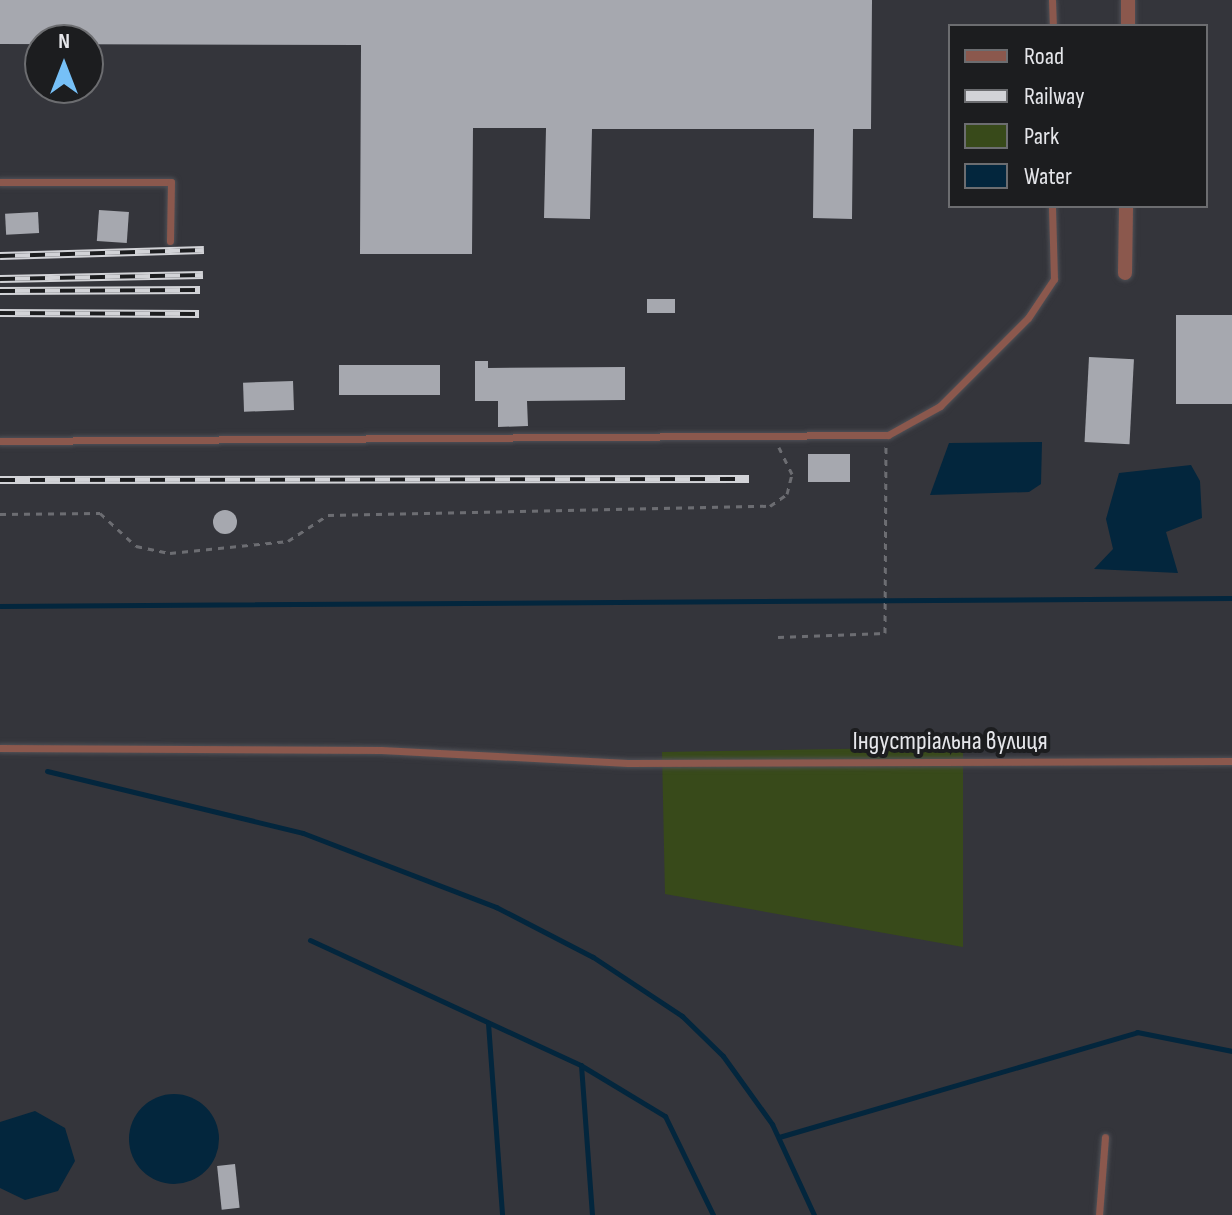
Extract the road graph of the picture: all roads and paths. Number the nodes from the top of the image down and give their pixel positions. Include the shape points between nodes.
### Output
1 (1052, 0) edge
2 (1128, 0) edge
3 (1053, 24) edge
4 (1128, 24) edge
5 (0, 182) edge
6 (1052, 208) edge
7 (1126, 208) edge
8 (170, 241) dead end
9 (1125, 273) dead end
10 (888, 435) junction
11 (775, 440) junction
12 (0, 441) edge
13 (0, 514) edge
14 (778, 637) dead end
15 (0, 748) edge
16 (1232, 761) edge
17 (1105, 1137) dead end
18 (1099, 1215) edge

1 - 3 lane
2 - 4 street
5 - 8 lane via 171,182
6 - 10 lane via 1054,279 1028,318 940,406
7 - 9 street
10 - 11 lane
10 - 14 path via 885,633
11 - 12 lane
11 - 13 path via 792,474 787,494 770,506 328,515 288,541 170,553 136,546 100,513
15 - 16 lane, Індустріальна вулиця via 381,750 667,763
17 - 18 lane

